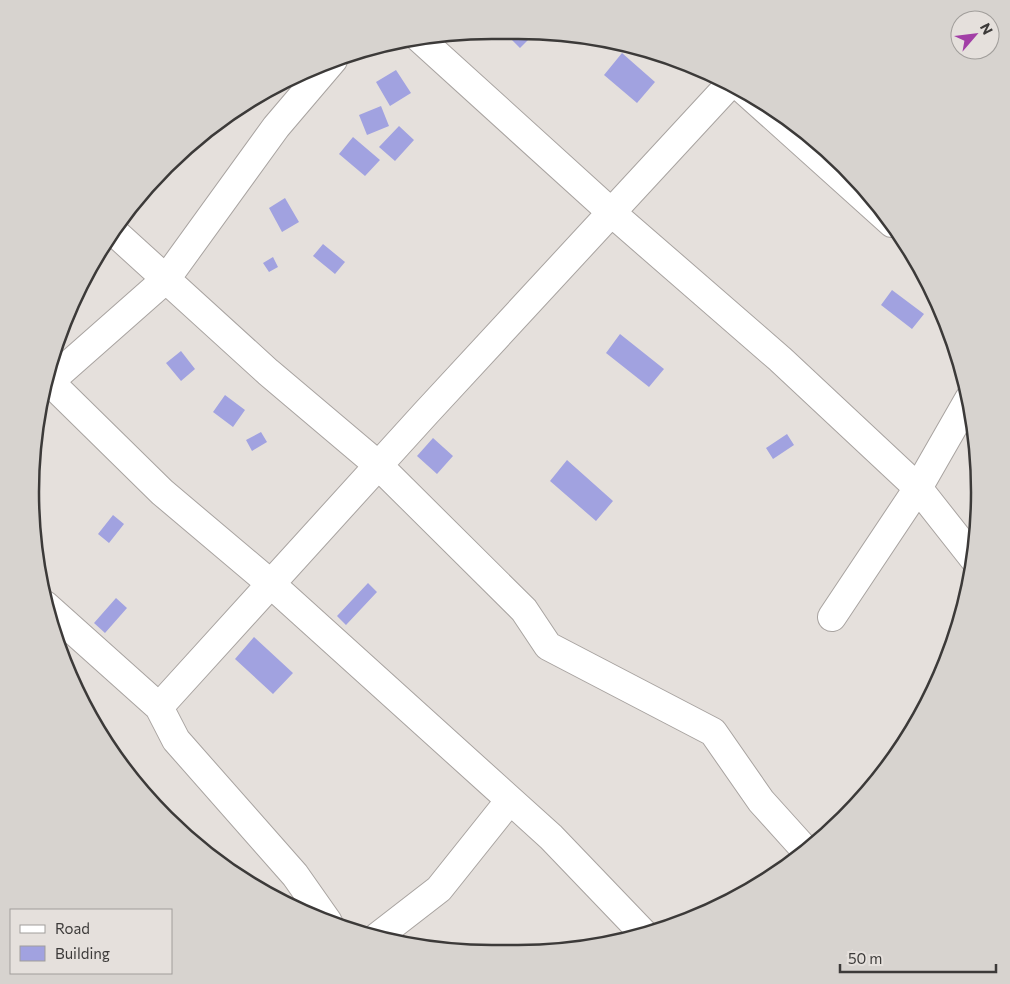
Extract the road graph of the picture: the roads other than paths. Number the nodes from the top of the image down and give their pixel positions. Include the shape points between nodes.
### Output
1 (426, 44) edge
2 (323, 71) edge
3 (726, 89) edge
4 (779, 121) edge
5 (860, 194) edge
6 (612, 213) junction
7 (118, 236) edge
8 (166, 279) junction
9 (53, 377) edge
10 (51, 385) edge
11 (964, 409) edge
12 (378, 466) junction
13 (918, 488) junction
14 (967, 550) edge
15 (271, 584) junction
16 (56, 615) edge
17 (832, 617) dead end
18 (159, 707) junction
19 (510, 800) junction
20 (801, 846) edge
21 (321, 912) edge
22 (638, 929) edge
23 (383, 932) edge

1 - 6 street
2 - 8 street via 276,127
3 - 6 street
4 - 5 street
6 - 12 street
6 - 13 street via 780,359
7 - 8 street
8 - 9 street
8 - 12 street
10 - 15 street via 162,492
11 - 13 street
12 - 15 street
12 - 20 street via 524,610 548,646 713,732 761,802
13 - 14 street
13 - 17 street
15 - 18 street
15 - 19 street
16 - 18 street
18 - 21 street via 176,740 295,875
19 - 22 street via 551,837
19 - 23 street via 440,889

